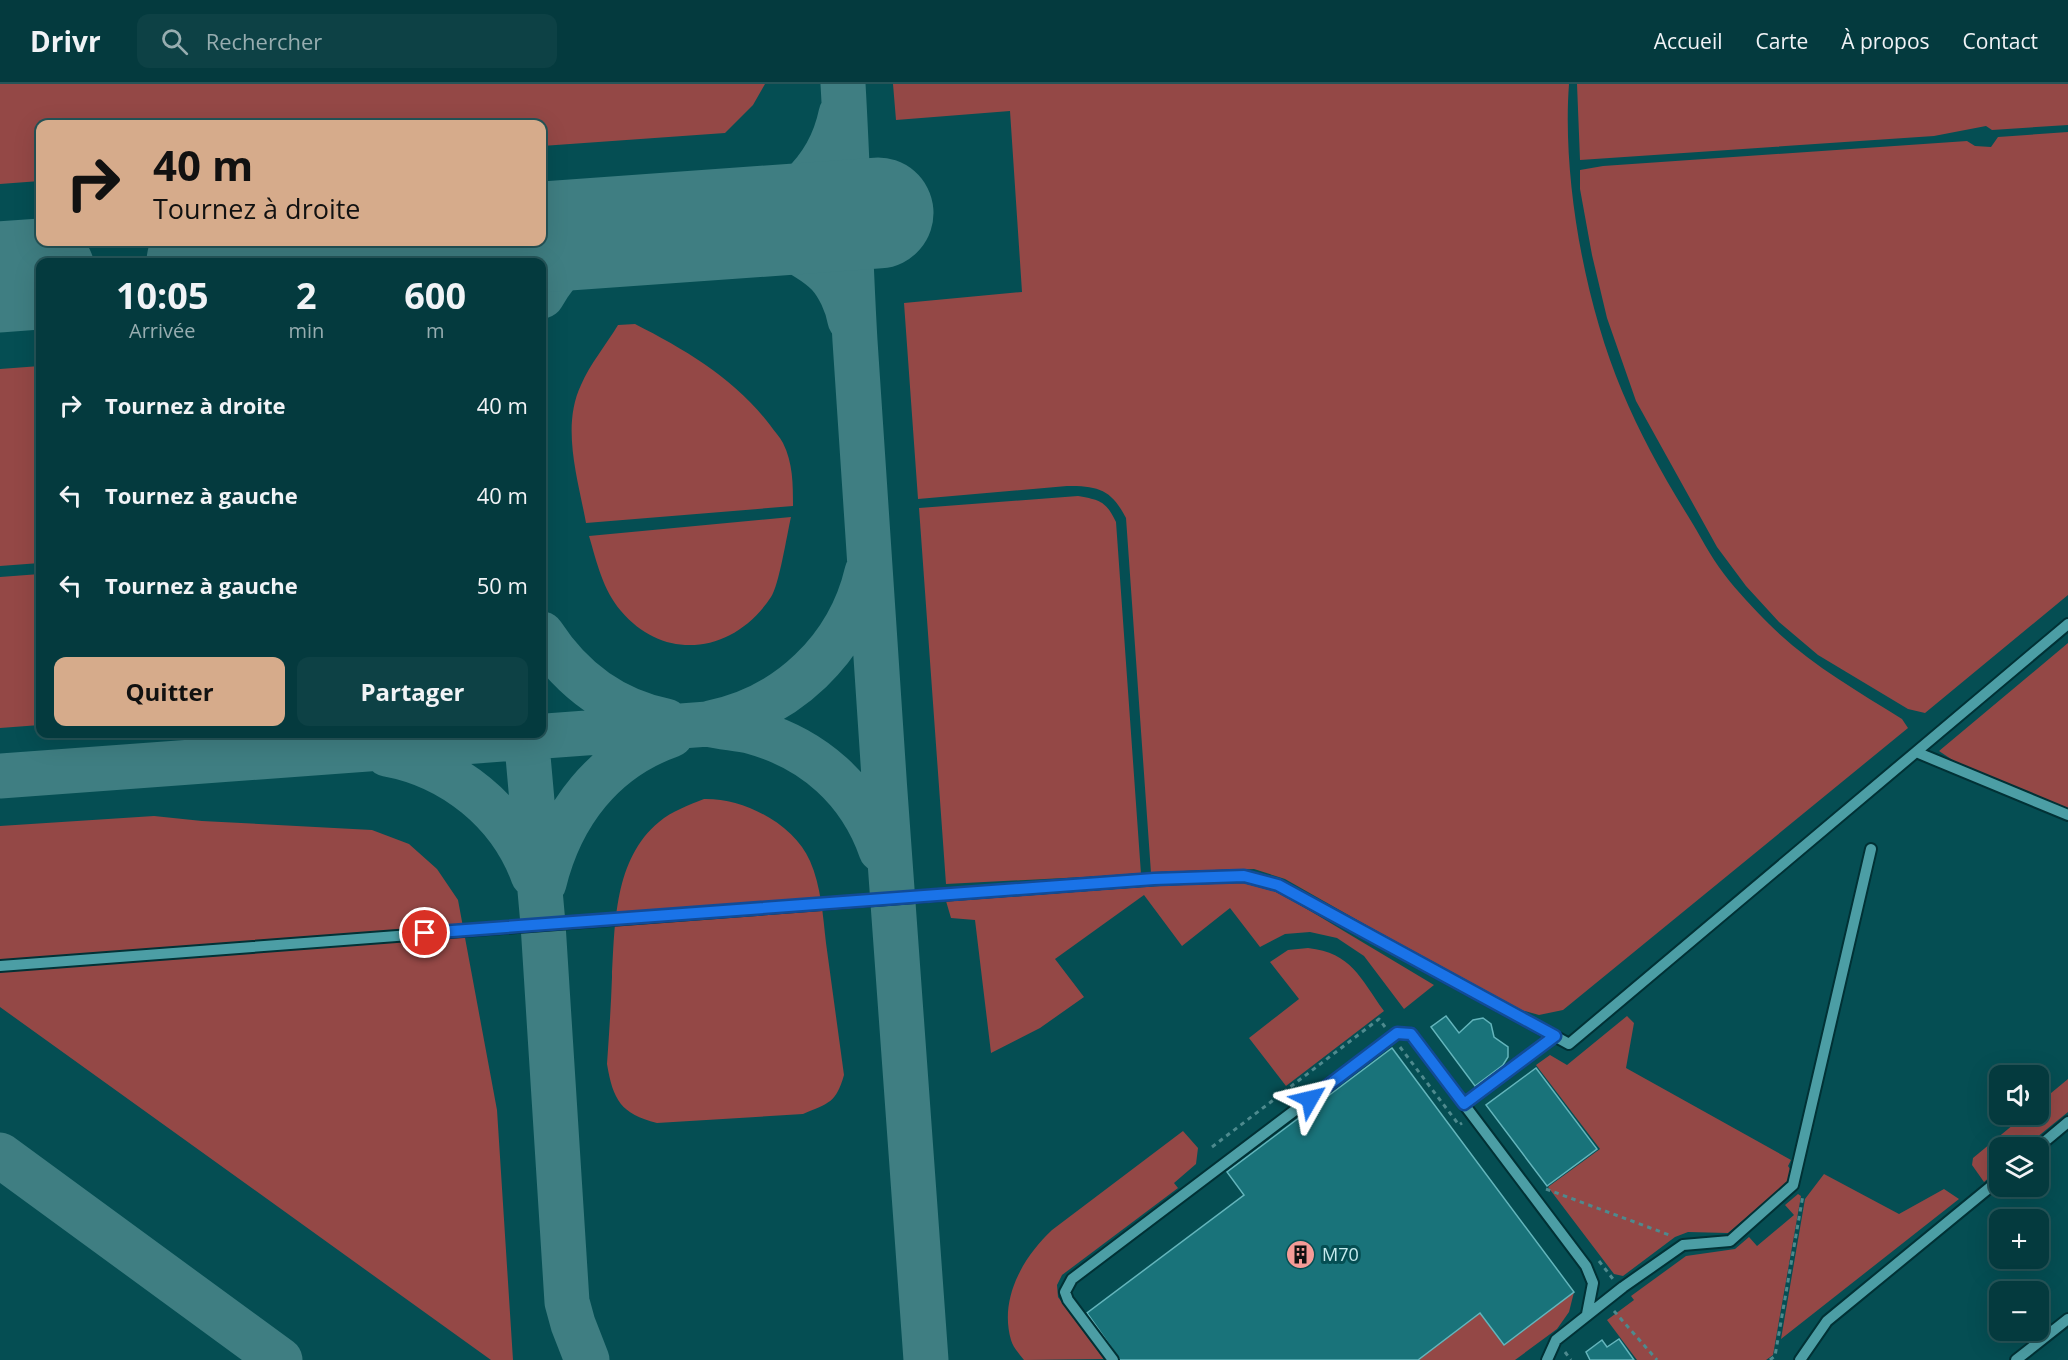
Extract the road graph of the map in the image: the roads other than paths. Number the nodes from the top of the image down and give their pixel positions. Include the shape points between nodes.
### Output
1 (2068, 624) edge
2 (1916, 752) junction
3 (2068, 815) edge
4 (1871, 849) dead end
5 (0, 966) edge
6 (1555, 1036) junction
7 (1464, 1104) junction
8 (2068, 1122) edge
9 (2049, 1138) edge
10 (1989, 1188) edge
11 (1587, 1314) junction
12 (2068, 1319) edge
13 (1113, 1360) edge
14 (1547, 1360) edge
15 (1800, 1360) edge
16 (2016, 1360) edge

1 - 2 lane
2 - 3 lane
2 - 6 lane via 1569,1044
4 - 11 lane via 1793,1185 1730,1241 1683,1245
5 - 6 lane via 1154,879 1244,876 1278,885
6 - 7 lane
7 - 11 lane via 1586,1266 1593,1283
7 - 13 lane via 1411,1034 1397,1033 1072,1279 1065,1292 1068,1300
8 - 9 lane
10 - 15 lane via 1827,1321
11 - 14 lane via 1556,1340
12 - 16 lane

